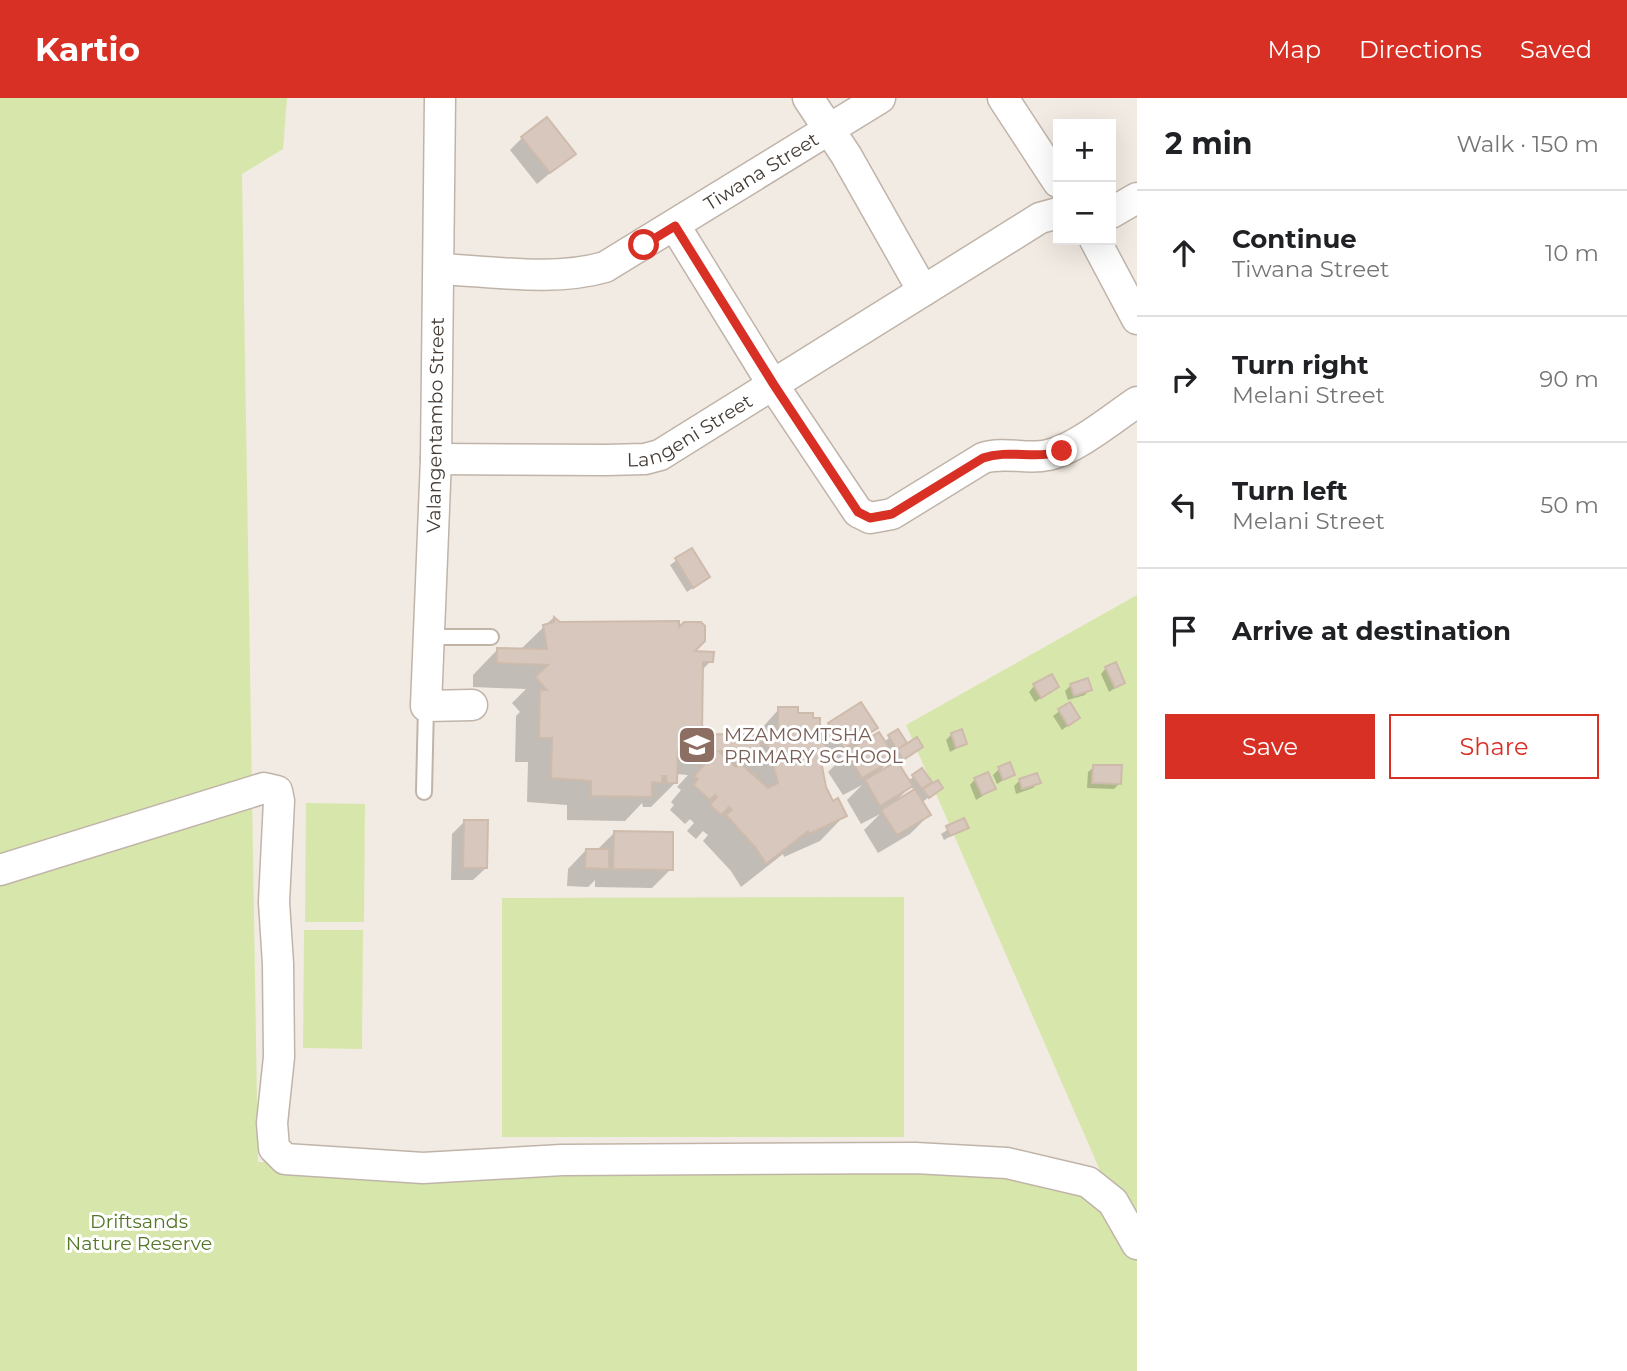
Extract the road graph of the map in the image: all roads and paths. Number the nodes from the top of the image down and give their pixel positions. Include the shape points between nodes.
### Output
1 (440, 98) edge
2 (808, 98) edge
3 (880, 98) edge
4 (1003, 98) edge
5 (828, 129) junction
6 (1053, 174) edge
7 (1137, 198) edge
8 (1116, 210) edge
9 (1053, 214) edge
10 (675, 226) junction
11 (1098, 245) edge
12 (439, 269) junction
13 (923, 291) junction
14 (1137, 319) edge
15 (774, 385) junction
16 (1137, 402) edge
17 (436, 459) junction
18 (429, 637) junction
19 (491, 637) dead end
20 (472, 705) dead end
21 (426, 706) junction
22 (424, 792) dead end
23 (0, 870) edge
24 (1137, 1244) edge

1 - 12 street, Valangentambo Street
2 - 5 street
3 - 5 street, Tiwana Street
4 - 6 street
5 - 10 street, Tiwana Street
5 - 13 street
7 - 8 street
9 - 13 street, Langeni Street
10 - 12 street, Tiwana Street via 605,267 587,272
10 - 15 street
11 - 14 street
12 - 17 street, Valangentambo Street
13 - 15 street, Langeni Street
15 - 16 street via 858,512 870,518 892,514 983,458 1062,451
15 - 17 street, Langeni Street via 653,458
17 - 18 street, Valangentambo Street
18 - 19 lane
18 - 21 street, Valangentambo Street
20 - 21 street
21 - 22 lane
23 - 24 street via 264,788 277,792 274,902 279,1057 272,1123 274,1148 285,1159 423,1167 576,1160 915,1158 1007,1163 1088,1182 1113,1202

